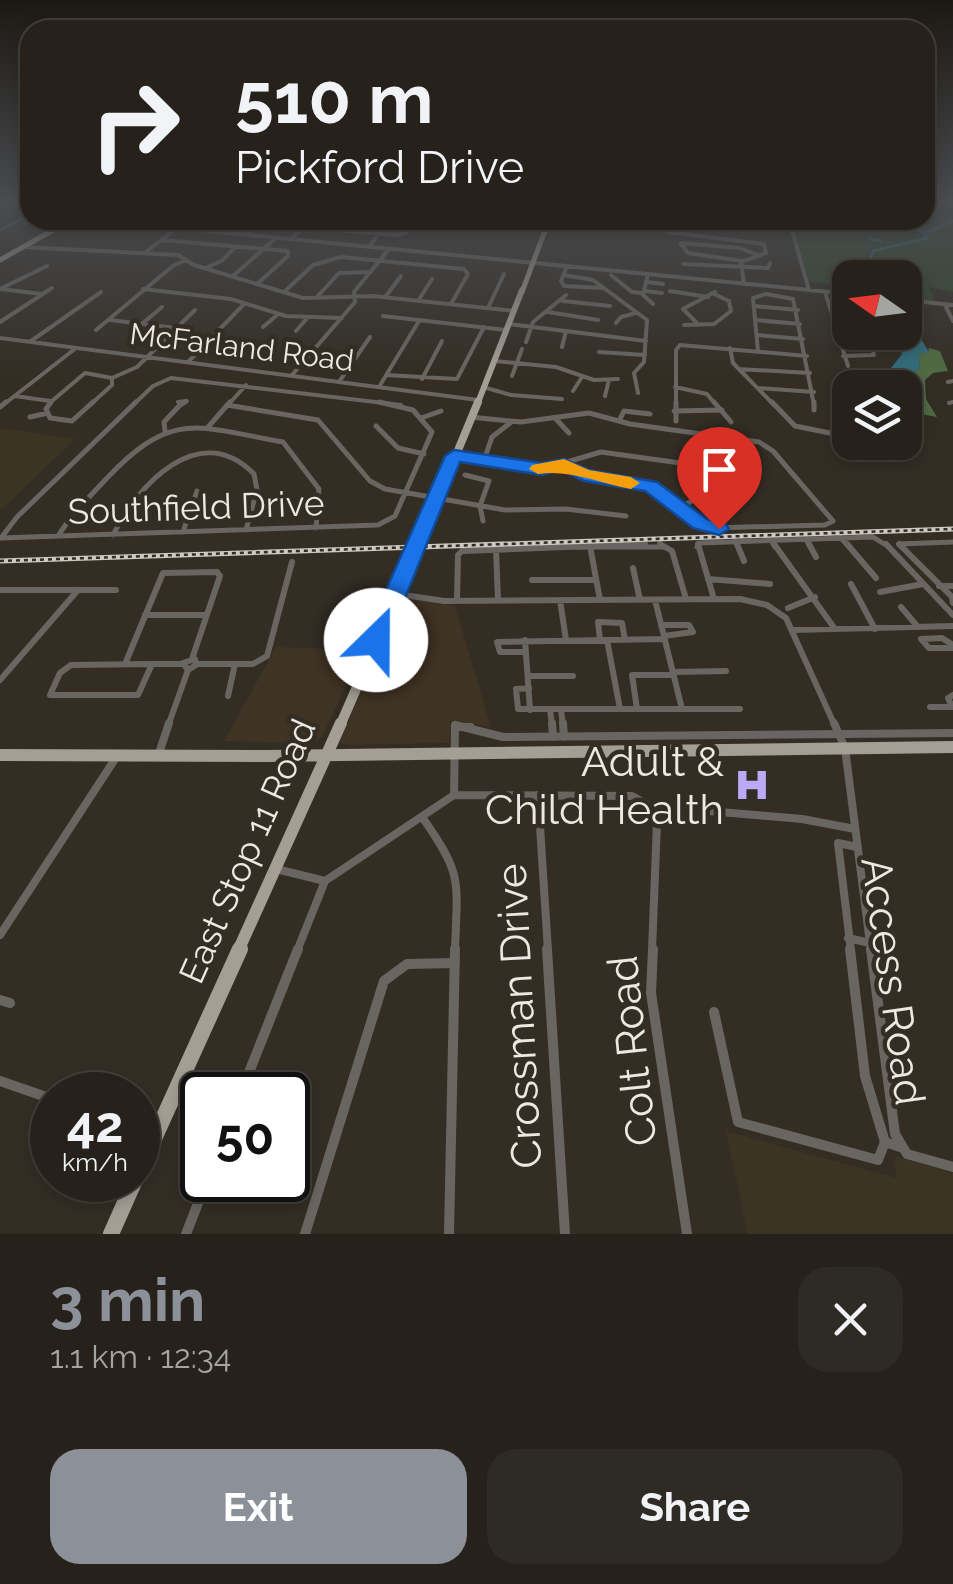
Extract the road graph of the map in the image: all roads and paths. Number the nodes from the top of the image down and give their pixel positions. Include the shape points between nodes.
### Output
1 (223, 259) edge
2 (253, 259) edge
3 (285, 259) edge
4 (337, 259) edge
5 (364, 259) edge
6 (491, 259) edge
7 (535, 259) edge
8 (728, 259) edge
9 (749, 259) edge
10 (800, 259) edge
11 (186, 260) joint
12 (329, 260) joint
13 (381, 260) junction
14 (742, 261) junction
15 (770, 262) dead end
16 (533, 263) junction
17 (683, 264) dead end
18 (48, 266) dead end
19 (567, 266) junction
20 (204, 268) junction
21 (742, 270) junction
22 (371, 272) junction
23 (14, 274) dead end
24 (504, 274) dead end
25 (564, 275) junction
26 (401, 276) dead end
27 (232, 277) junction
28 (20, 278) junction
29 (647, 278) junction
30 (432, 279) dead end
31 (714, 281) junction
32 (256, 284) junction
33 (663, 284) dead end
34 (744, 284) junction
35 (184, 285) dead end
36 (773, 287) junction
37 (52, 288) dead end
38 (603, 288) junction
39 (0, 289) edge
40 (143, 289) junction
41 (809, 290) junction
42 (670, 291) dead end
43 (101, 292) dead end
44 (174, 292) junction
45 (283, 292) junction
46 (644, 292) junction
47 (825, 292) junction
48 (662, 293) dead end
49 (832, 293) edge
50 (42, 294) junction
51 (711, 294) junction
52 (774, 294) junction
53 (386, 297) junction
54 (354, 298) junction
55 (315, 299) junction
56 (418, 300) junction
57 (828, 301) junction
58 (832, 302) edge
59 (922, 302) edge
60 (245, 304) junction
61 (451, 304) junction
62 (653, 304) dead end
63 (944, 304) junction
64 (953, 305) edge
65 (610, 306) dead end
66 (754, 306) junction
67 (162, 307) dead end
68 (488, 308) junction
69 (195, 310) dead end
70 (798, 310) junction
71 (514, 311) junction
72 (547, 312) junction
73 (638, 312) junction
74 (278, 314) junction
75 (383, 316) dead end
76 (308, 317) junction
77 (342, 318) junction
78 (109, 320) junction
79 (598, 320) dead end
80 (755, 320) junction
81 (418, 321) junction
82 (953, 321) edge
83 (0, 322) edge
84 (616, 323) dead end
85 (142, 324) junction
86 (684, 324) dead end
87 (698, 324) junction
88 (800, 324) junction
89 (532, 326) junction
90 (263, 327) dead end
91 (507, 327) junction
92 (176, 328) junction
93 (484, 328) junction
94 (96, 330) dead end
95 (296, 332) dead end
96 (566, 332) junction
97 (130, 334) dead end
98 (757, 335) junction
99 (370, 336) dead end
100 (0, 338) edge
101 (804, 340) junction
102 (442, 341) dead end
103 (646, 341) junction
104 (30, 342) junction
105 (526, 342) dead end
106 (562, 347) dead end
107 (76, 348) junction
108 (730, 348) junction
109 (522, 349) dead end
110 (758, 350) junction
111 (874, 350) edge
112 (599, 352) dead end
113 (644, 355) junction
114 (806, 356) junction
115 (843, 356) junction
116 (148, 357) junction
117 (494, 361) junction
118 (188, 362) junction
119 (516, 364) junction
120 (220, 366) junction
121 (848, 366) dead end
122 (739, 369) junction
123 (810, 373) junction
124 (386, 375) junction
125 (292, 376) junction
126 (512, 376) dead end
127 (583, 377) junction
128 (112, 378) junction
129 (422, 379) junction
130 (618, 379) dead end
131 (208, 380) junction
132 (609, 380) junction
133 (339, 382) junction
134 (358, 384) junction
135 (246, 385) junction
136 (379, 387) junction
137 (483, 387) junction
138 (675, 387) junction
139 (526, 388) dead end
140 (758, 388) junction
141 (573, 391) dead end
142 (814, 392) junction
143 (638, 393) dead end
144 (15, 396) junction
145 (522, 396) junction
146 (605, 396) dead end
147 (549, 397) junction
148 (348, 398) junction
149 (562, 398) dead end
150 (478, 400) junction
151 (52, 401) junction
152 (180, 405) dead end
153 (228, 406) junction
154 (545, 406) dead end
155 (0, 407) edge
156 (674, 410) junction
157 (722, 410) junction
158 (814, 410) dead end
159 (441, 411) dead end
160 (48, 412) junction
161 (650, 414) dead end
162 (30, 418) dead end
163 (421, 418) junction
164 (470, 418) junction
165 (554, 418) junction
166 (620, 421) junction
167 (510, 422) junction
168 (676, 422) dead end
169 (731, 422) dead end
170 (376, 426) dead end
171 (207, 428) junction
172 (165, 431) junction
173 (569, 432) dead end
174 (832, 434) edge
175 (424, 454) junction
176 (454, 456) junction
177 (484, 460) junction
178 (564, 464) junction
179 (533, 468) junction
180 (464, 474) dead end
181 (686, 477) dead end
182 (529, 479) dead end
183 (701, 482) junction
184 (738, 487) dead end
185 (197, 491) dead end
186 (406, 492) junction
187 (437, 497) junction
188 (480, 506) junction
189 (680, 508) junction
190 (626, 516) dead end
191 (483, 521) dead end
192 (316, 528) junction
193 (246, 530) junction
194 (183, 532) junction
195 (114, 534) junction
196 (58, 537) junction
197 (0, 538) edge
198 (840, 538) junction
199 (806, 539) junction
200 (770, 540) junction
201 (735, 541) junction
202 (953, 542) edge
203 (590, 546) junction
204 (496, 549) junction
205 (816, 557) dead end
206 (744, 561) dead end
207 (292, 562) dead end
208 (633, 568) dead end
209 (876, 578) dead end
210 (708, 579) junction
211 (532, 580) dead end
212 (596, 580) junction
213 (770, 584) dead end
214 (852, 584) dead end
215 (924, 584) junction
216 (938, 586) junction
217 (953, 586) edge
218 (0, 590) edge
219 (78, 590) junction
220 (116, 590) dead end
221 (880, 592) dead end
222 (396, 593) junction
223 (816, 597) junction
224 (686, 599) junction
225 (714, 599) junction
226 (953, 599) edge
227 (560, 600) junction
228 (600, 600) junction
229 (640, 600) junction
230 (655, 600) junction
231 (457, 601) junction
232 (498, 601) junction
233 (902, 607) dead end
234 (788, 608) dead end
235 (206, 615) junction
236 (953, 615) edge
237 (145, 616) junction
238 (661, 625) junction
239 (953, 626) edge
240 (919, 628) junction
241 (835, 629) junction
242 (875, 629) junction
243 (794, 630) junction
244 (664, 638) junction
245 (525, 640) junction
246 (566, 640) junction
247 (604, 640) junction
248 (626, 640) junction
249 (526, 652) junction
250 (194, 661) junction
251 (124, 664) junction
252 (152, 664) junction
253 (236, 664) junction
254 (185, 667) junction
255 (726, 671) dead end
256 (673, 673) junction
257 (528, 676) junction
258 (573, 676) dead end
259 (0, 680) edge
260 (528, 688) junction
261 (228, 696) dead end
262 (953, 696) edge
263 (930, 707) dead end
264 (953, 707) edge
265 (550, 709) junction
266 (561, 709) junction
267 (620, 709) junction
268 (637, 709) junction
269 (682, 709) junction
270 (740, 709) dead end
271 (530, 710) junction
272 (953, 733) edge
273 (839, 734) junction
274 (553, 737) junction
275 (564, 737) junction
276 (953, 747) edge
277 (845, 748) junction
278 (326, 752) junction
279 (454, 752) junction
280 (0, 754) edge
281 (118, 754) junction
282 (159, 754) junction
283 (538, 794) junction
284 (454, 795) junction
285 (708, 811) dead end
286 (422, 817) junction
287 (855, 830) junction
288 (857, 847) junction
289 (274, 868) junction
290 (324, 881) junction
291 (0, 935) edge
292 (848, 938) junction
293 (870, 943) junction
294 (455, 964) junction
295 (714, 1012) dead end
296 (249, 1072) edge
297 (0, 1082) edge
298 (30, 1092) edge
299 (160, 1124) edge
300 (885, 1142) junction
301 (901, 1148) junction
302 (953, 1168) edge
303 (125, 1202) edge
304 (198, 1202) edge
305 (111, 1234) edge
306 (186, 1234) edge
307 (305, 1234) edge
308 (449, 1234) edge
309 (565, 1234) edge
310 (687, 1234) edge

1 - 20 street
2 - 27 street
3 - 32 street
4 - 12 street
5 - 13 street
6 - 16 street
7 - 16 main road, East Stop 11 Road
8 - 14 street
9 - 14 street
10 - 41 street
11 - 20 street
11 - 40 street
12 - 45 street
13 - 22 street
13 - 61 street via 467,272
14 - 21 street
15 - 21 street via 766,269
16 - 19 street
16 - 71 main road, East Stop 11 Road
17 - 21 street
18 - 28 street
19 - 25 street
19 - 29 street
20 - 27 street
21 - 34 street
22 - 54 street
22 - 55 street via 337,274
23 - 28 street
24 - 68 street
25 - 38 street
25 - 38 street via 562,284 575,289
26 - 53 street
27 - 32 street
28 - 39 street
29 - 31 street
29 - 33 street
29 - 46 street
29 - 46 street via 610,275 632,292
30 - 56 street
31 - 34 street
31 - 51 street
32 - 45 street
34 - 36 street
35 - 44 street
36 - 41 street
36 - 52 street
37 - 50 street
38 - 73 street
39 - 50 street
40 - 44 street
40 - 78 street
41 - 47 street
42 - 51 street
43 - 104 street
44 - 60 street
45 - 55 street
46 - 48 street
46 - 62 street
47 - 49 street
47 - 57 street
50 - 83 street
51 - 87 street via 683,309
51 - 87 street via 733,309 715,324
52 - 66 street via 754,296
52 - 70 street via 793,299
53 - 54 street
53 - 56 street
54 - 55 street
54 - 77 street
56 - 61 street
57 - 58 street
57 - 115 street
59 - 63 street
60 - 74 street
60 - 118 street
61 - 68 street
63 - 64 street
63 - 82 street
65 - 72 street via 564,298
66 - 70 street
66 - 80 street
67 - 85 street
68 - 71 street
69 - 92 street
70 - 88 street
71 - 91 main road, East Stop 11 Road
72 - 79 street
72 - 89 street
73 - 84 street
73 - 103 street via 648,322
74 - 76 street
74 - 90 street
75 - 81 street
76 - 77 street
76 - 95 street
77 - 125 street
78 - 85 street
78 - 94 street
80 - 88 street
80 - 98 street
81 - 93 street
81 - 124 street
85 - 92 street
85 - 97 street
86 - 87 street
88 - 101 street
89 - 91 street
89 - 96 street
89 - 105 street
91 - 93 street
91 - 117 main road, East Stop 11 Road
92 - 116 street
93 - 129 street via 461,376
96 - 103 street
96 - 106 street
98 - 101 street
98 - 110 street
99 - 133 street
100 - 104 street, McFarland Road
101 - 114 street
102 - 129 street
103 - 113 street
104 - 107 street, McFarland Road
107 - 116 street, McFarland Road
107 - 144 street
108 - 110 street
108 - 122 street
108 - 138 street via 681,345
109 - 119 street
110 - 114 street
111 - 115 street via 865,358
112 - 113 street
113 - 143 street via 634,373
114 - 123 street
115 - 121 street
116 - 118 street, McFarland Road
116 - 128 street
117 - 119 street
117 - 137 main road, East Stop 11 Road
118 - 120 street, McFarland Road
119 - 126 street
119 - 127 street via 556,366
120 - 125 street, McFarland Road
120 - 131 street
122 - 123 street
122 - 140 street
123 - 142 street
124 - 129 street
124 - 136 street
125 - 133 street, McFarland Road
127 - 132 street
127 - 141 street
128 - 151 street via 86,373
128 - 160 street via 70,422 53,420
130 - 132 street
131 - 135 street
131 - 197 street via 169,378 152,387
132 - 146 street
133 - 134 street, McFarland Road
134 - 136 street, McFarland Road
134 - 148 street
135 - 148 street
135 - 153 street
136 - 150 street, McFarland Road
137 - 145 street
137 - 150 main road, East Stop 11 Road
138 - 156 street
138 - 157 street via 704,392
139 - 145 street
140 - 142 street
140 - 174 street via 800,428
142 - 158 street
144 - 151 street
144 - 155 street
145 - 147 street
147 - 149 street
147 - 154 street
148 - 163 street via 404,406
150 - 164 main road, East Stop 11 Road
151 - 160 street
152 - 172 street via 164,421
153 - 171 street
153 - 186 street via 318,420 374,484
156 - 157 street
156 - 168 street
157 - 169 street
159 - 163 street
160 - 162 street
161 - 166 street via 624,411
163 - 175 street via 432,432
164 - 167 street
164 - 176 main road, East Stop 11 Road
165 - 166 street via 587,413
165 - 167 street
165 - 173 street
166 - 189 street via 762,444 832,522 720,529
167 - 177 street via 492,438
170 - 175 street via 399,448
171 - 172 street
171 - 192 street via 285,443 318,489
172 - 196 street via 138,445
175 - 186 street
176 - 177 street
176 - 187 main road, East Stop 11 Road
177 - 179 street
178 - 179 street
178 - 183 street via 601,452 702,466
178 - 189 street via 584,475 650,486
179 - 182 street
180 - 188 street via 489,481
181 - 183 street
183 - 184 street
183 - 189 street via 700,498
185 - 194 street
186 - 187 street
186 - 192 street, Southfield Drive via 392,518 373,526
187 - 188 street
187 - 222 main road, East Stop 11 Road
188 - 190 street
188 - 191 street
192 - 193 street, Southfield Drive
193 - 194 street, Southfield Drive
193 - 195 street via 257,487 247,466 198,455 173,462
194 - 195 street, Southfield Drive
195 - 196 street, Southfield Drive
196 - 197 street, Southfield Drive
198 - 199 street
198 - 209 street
198 - 215 street via 882,540
199 - 200 street
199 - 205 street
200 - 201 street
200 - 223 street
201 - 206 street
201 - 210 street via 698,544
202 - 216 street via 900,545
203 - 204 street
203 - 212 street
203 - 224 street via 667,546
204 - 231 street via 459,552
204 - 232 street
207 - 253 street via 270,652 262,661
208 - 229 street
210 - 213 street
210 - 225 street
211 - 212 street
212 - 228 street
214 - 242 street
215 - 221 street
215 - 236 street
216 - 217 street
216 - 226 street
218 - 219 street
219 - 220 street
219 - 259 street
222 - 231 street
222 - 278 main road, East Stop 11 Road
223 - 234 street
223 - 241 street
224 - 225 street
224 - 230 street
225 - 243 street via 760,602
227 - 228 street
227 - 232 street
227 - 246 street
228 - 229 street
229 - 230 street
230 - 238 street
231 - 232 street
233 - 240 street
235 - 237 street
235 - 237 street via 219,573 164,573
235 - 250 street
237 - 251 street
238 - 244 street
238 - 244 street via 690,625 694,632
239 - 240 street
240 - 242 street
241 - 242 street
241 - 243 street
243 - 273 street
244 - 248 street
244 - 256 street
245 - 246 street
245 - 249 street
245 - 249 street via 497,644 501,652
246 - 247 street
247 - 248 street
247 - 248 street via 601,620 621,622
247 - 267 street
249 - 257 street
250 - 253 street
250 - 254 street
251 - 252 street
251 - 252 street via 66,666 50,695 137,695
252 - 254 street
253 - 261 street
254 - 282 street
255 - 256 street
256 - 268 street via 632,675
256 - 269 street
257 - 258 street
257 - 260 street
260 - 271 street
260 - 271 street via 516,689 518,709
262 - 264 street
263 - 264 street
265 - 266 street
265 - 271 street
265 - 274 street
266 - 267 street
266 - 275 street
267 - 268 street
268 - 269 street
269 - 270 street
272 - 273 street
273 - 275 street
273 - 277 street
274 - 275 street
274 - 279 street via 501,737 456,726
276 - 277 main road
277 - 279 main road
277 - 287 street
278 - 279 main road
278 - 282 main road
278 - 289 main road, East Stop 11 Road
279 - 284 street
280 - 281 main road
281 - 282 main road
281 - 291 street
283 - 284 street
283 - 309 street, Crossman Drive
283 - 310 street, Colt Road via 634,796 648,803 657,822 651,993
284 - 286 street
285 - 287 street
286 - 290 street
286 - 294 street via 456,870
287 - 288 street
288 - 292 street, Access Road via 838,843
288 - 293 street
289 - 290 street
289 - 299 main road, East Stop 11 Road
290 - 296 street
292 - 293 street
292 - 300 street, Access Road via 865,1076
293 - 301 street
294 - 307 street via 407,964 384,981
294 - 308 street
295 - 300 street via 738,1122 878,1160
297 - 298 street
300 - 301 street
301 - 302 street
303 - 305 main road, East Stop 11 Road
304 - 306 street

